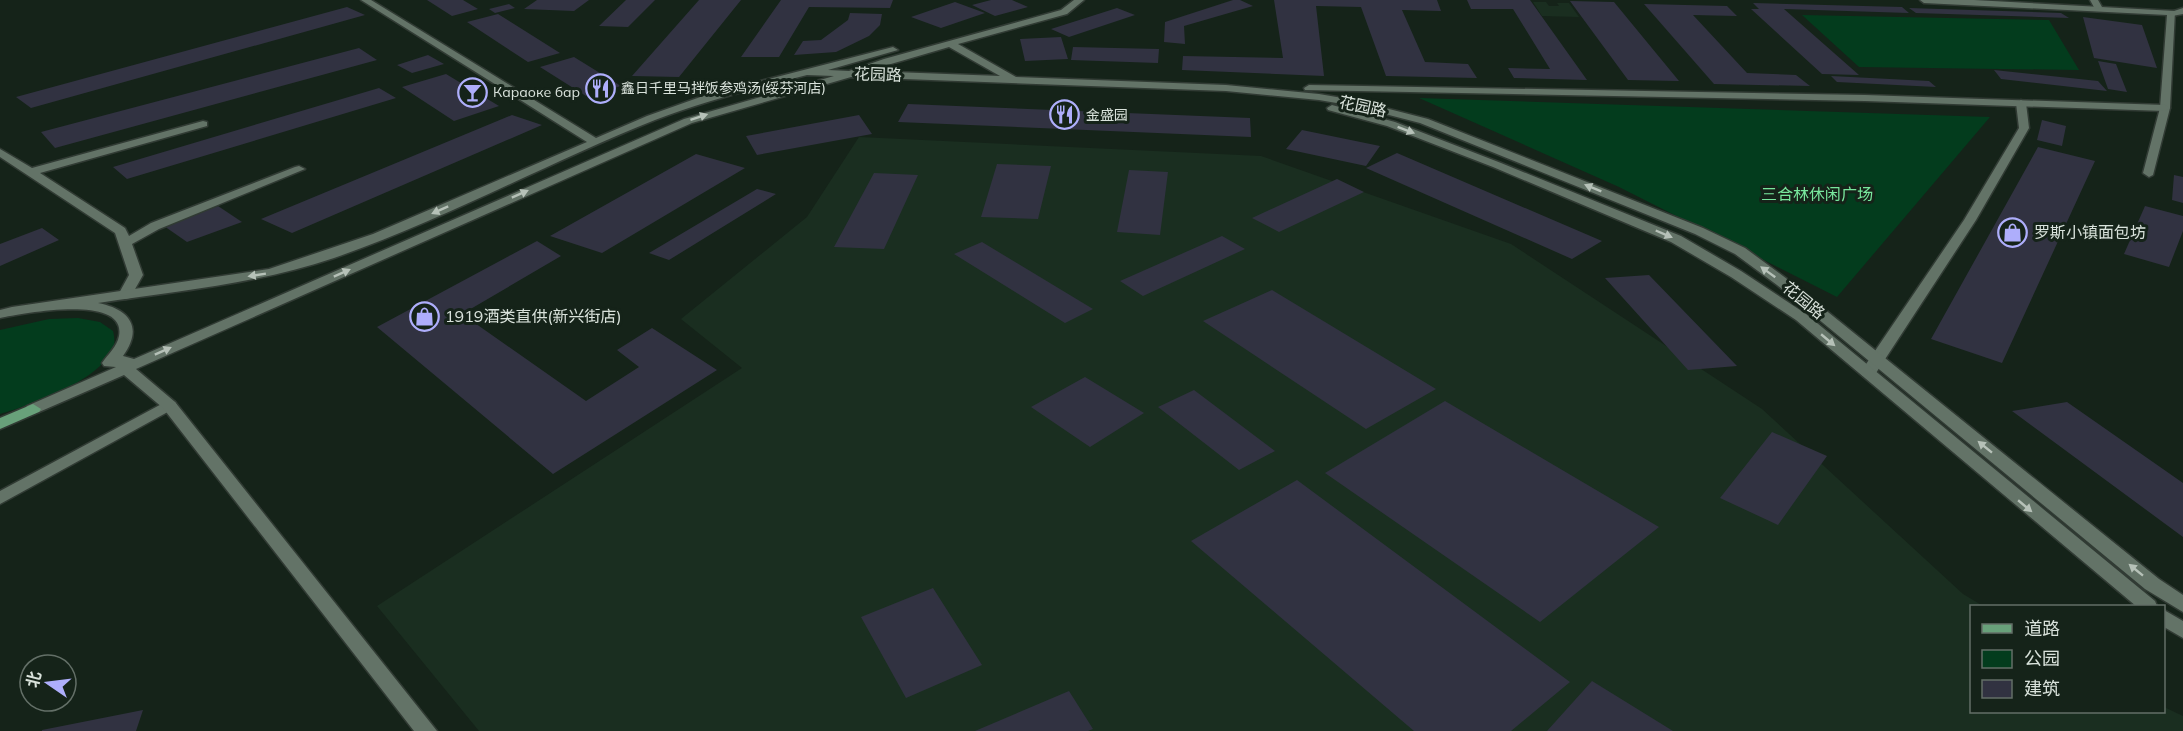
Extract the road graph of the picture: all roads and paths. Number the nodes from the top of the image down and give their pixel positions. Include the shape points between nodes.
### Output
1 (365, 0) edge
2 (1080, 0) edge
3 (1924, 0) edge
4 (2096, 4) edge
5 (2178, 12) edge
6 (951, 44) junction
7 (807, 72) junction
8 (852, 73) junction
9 (1015, 80) junction
10 (829, 81) junction
11 (1258, 90) junction
12 (2021, 103) junction
13 (2165, 108) junction
14 (203, 124) dead end
15 (595, 142) junction
16 (0, 152) edge
17 (299, 169) dead end
18 (31, 172) junction
19 (2150, 172) dead end
20 (127, 242) junction
21 (125, 295) junction
22 (57, 305) junction
23 (4, 313) edge
24 (1877, 360) junction
25 (124, 363) junction
26 (1868, 374) junction
27 (169, 405) junction
28 (33, 409) joint
29 (0, 422) edge
30 (0, 498) edge
31 (2147, 605) edge
32 (2183, 605) edge
33 (2165, 618) edge
34 (2183, 631) edge
35 (426, 731) edge

1 - 15 main road
2 - 6 main road via 1064,12
2 - 7 main road
3 - 4 main road
4 - 5 main road
5 - 13 main road
6 - 8 main road
6 - 9 main road
7 - 8 main road, 花园路
7 - 10 main road, 花园路
7 - 15 main road via 710,97
8 - 9 main road, 花园路
8 - 10 main road
9 - 11 main road, 花园路
25 -> 10 main road via 655,135 730,108
10 -> 26 main road, 花园路 via 1226,95 1329,107 1391,124 1676,239 1801,317
11 - 12 main road via 1313,87
24 -> 11 main road, 花园路 via 1748,257 1699,231 1424,121 1354,103
12 - 13 main road
12 - 24 main road via 2024,128 1970,220
13 - 19 main road
14 - 18 main road
15 -> 21 main road via 329,255 271,273
16 - 18 main road
17 - 20 main road via 155,226
18 - 20 main road via 121,231
20 - 21 main road via 136,275
21 - 22 main road
22 - 23 main road
22 - 25 main road via 96,306 120,317 127,334
24 - 26 main road
32 -> 24 main road, 花园路
25 - 27 main road
25 - 28 main road
26 -> 31 main road, 花园路
27 - 30 main road
27 - 35 main road
28 - 29 main road
33 - 34 main road

